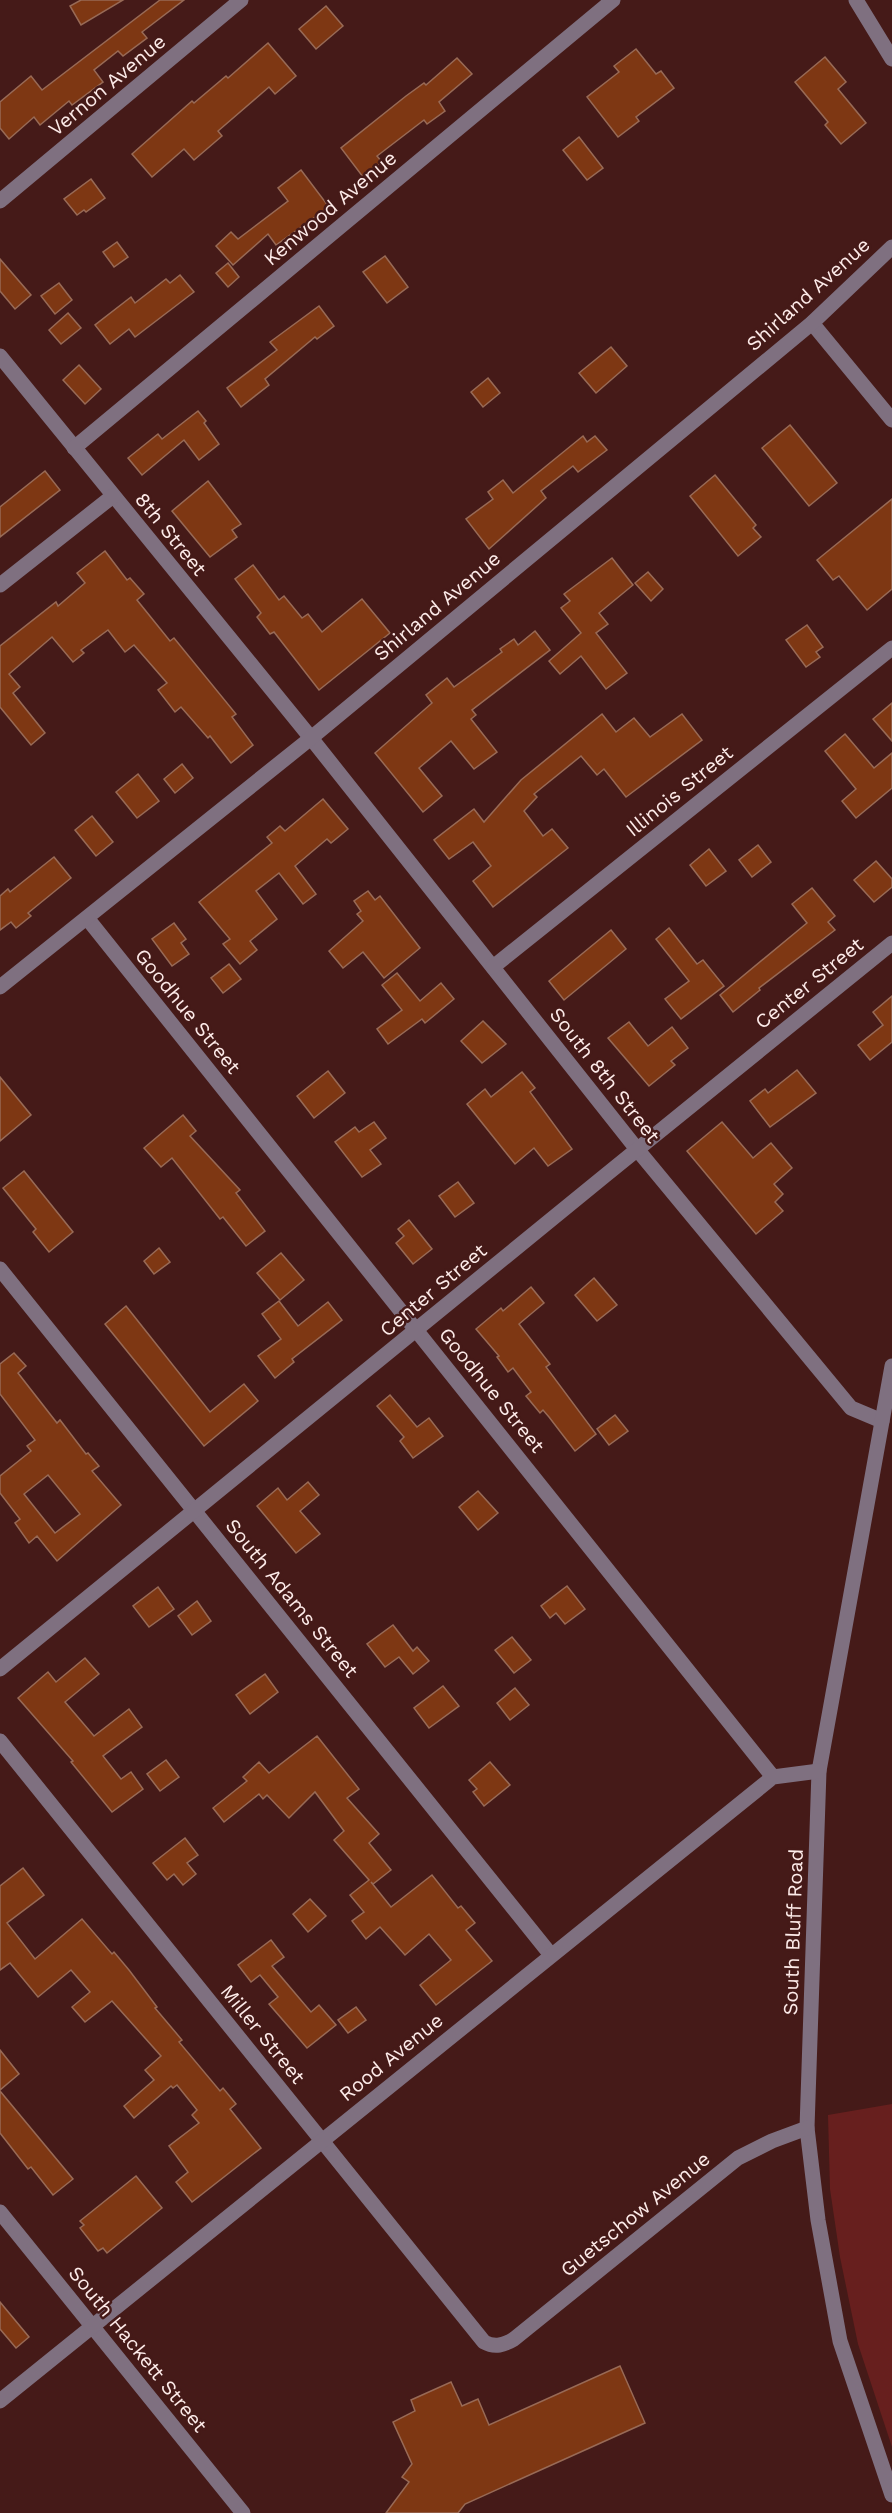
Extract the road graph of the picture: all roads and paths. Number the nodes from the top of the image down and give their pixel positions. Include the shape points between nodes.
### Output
1 (241, 0) edge
2 (613, 0) edge
3 (856, 0) edge
4 (892, 59) edge
5 (0, 201) edge
6 (892, 247) edge
7 (812, 323) junction
8 (0, 356) edge
9 (892, 420) edge
10 (74, 448) junction
11 (113, 496) junction
12 (0, 585) edge
13 (892, 648) edge
14 (311, 738) junction
15 (87, 918) junction
16 (892, 943) edge
17 (493, 967) junction
18 (0, 987) edge
19 (636, 1148) junction
20 (0, 1269) edge
21 (417, 1330) junction
22 (892, 1366) edge
23 (882, 1421) junction
24 (196, 1511) junction
25 (0, 1669) edge
26 (0, 1741) edge
27 (819, 1771) junction
28 (773, 1777) junction
29 (551, 1955) junction
30 (807, 2127) junction
31 (321, 2140) junction
32 (0, 2212) edge
33 (92, 2327) junction
34 (497, 2346) joint
35 (0, 2401) edge
36 (892, 2495) edge
37 (243, 2513) edge

1 - 5 street, Vernon Avenue
2 - 10 street, Kenwood Avenue
3 - 4 street
6 - 7 street, Shirland Avenue
7 - 9 street
7 - 14 street, Shirland Avenue
8 - 10 street, 8th Street
10 - 11 street, 8th Street
11 - 12 street
11 - 14 street, 8th Street
13 - 17 street, Illinois Street
14 - 15 street, Shirland Avenue
14 - 17 street, South 8th Street
15 - 18 street, Shirland Avenue
15 - 21 street, Goodhue Street
16 - 19 street, Center Street
17 - 19 street, South 8th Street
19 - 21 street, Center Street
19 - 23 street, South 8th Street via 851,1408
20 - 24 street, South Adams Street
21 - 24 street, Center Street
21 - 28 street, Goodhue Street
22 - 23 street, South Bluff Road
23 - 27 street, South Bluff Road
24 - 25 street, Center Street
24 - 29 street, South Adams Street
26 - 31 street, Miller Street
27 - 28 street
27 - 30 street, South Bluff Road
28 - 29 street, Rood Avenue
29 - 31 street, Rood Avenue
30 - 34 street, Guetschow Avenue via 738,2158 514,2339
30 - 36 street, South Bluff Road via 818,2220 840,2341
31 - 33 street, Rood Avenue
31 - 34 street, Miller Street via 484,2342
32 - 33 street, South Hackett Street
33 - 35 street, Rood Avenue
33 - 37 street, South Hackett Street

